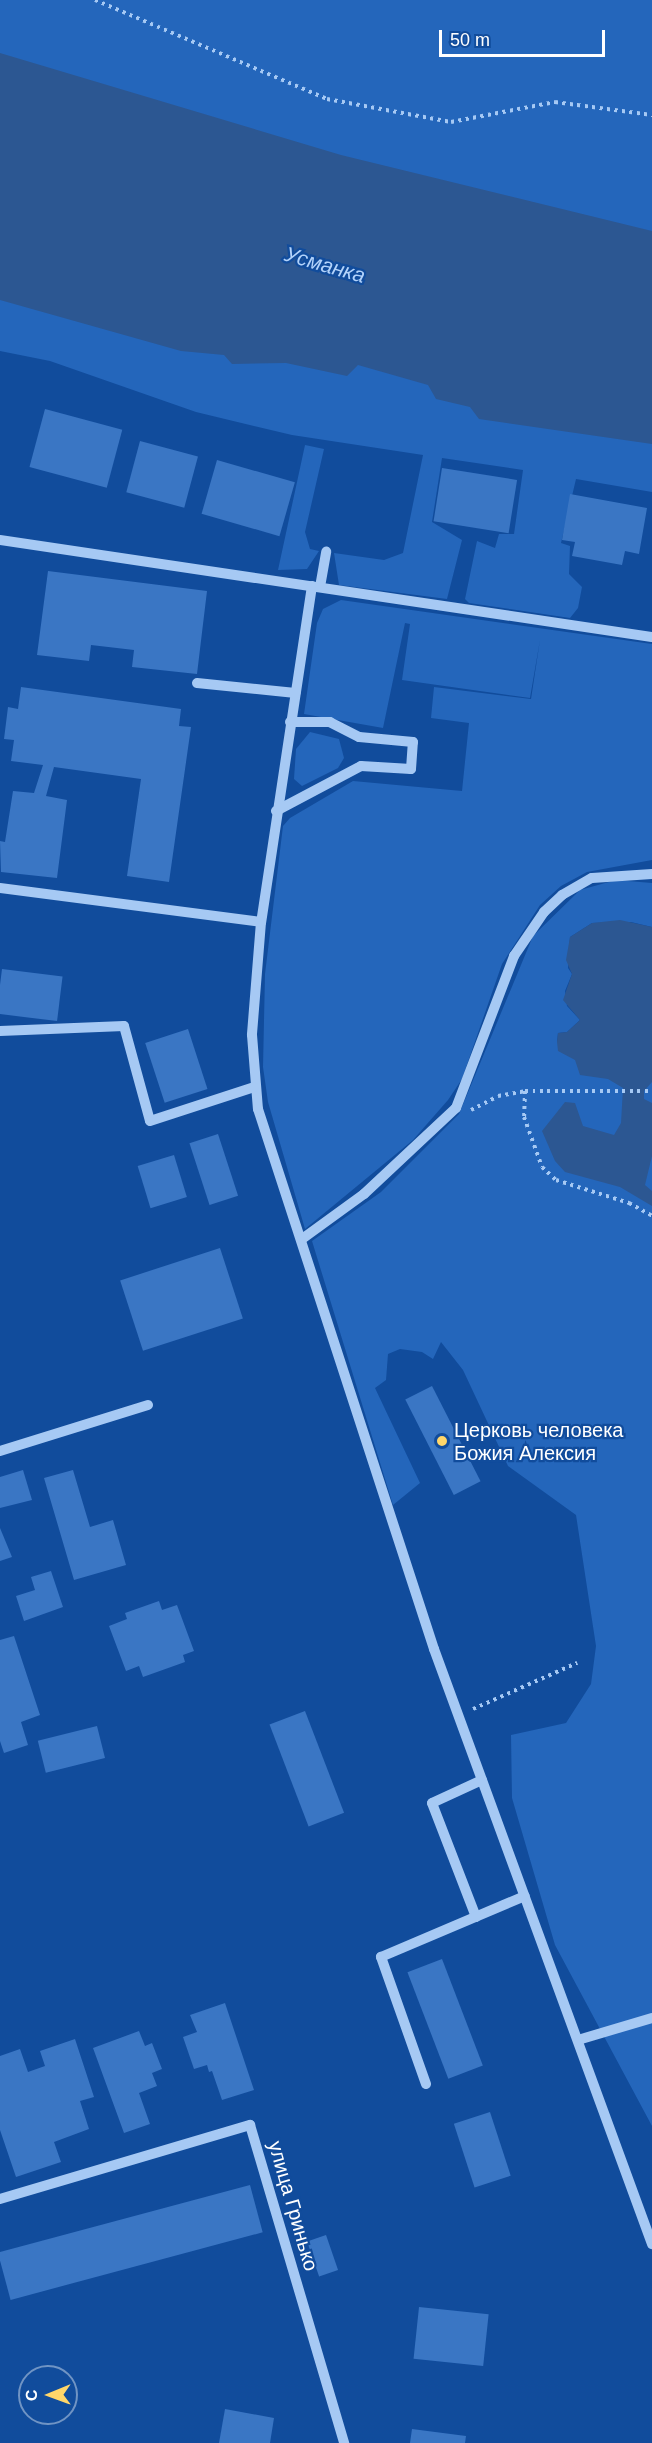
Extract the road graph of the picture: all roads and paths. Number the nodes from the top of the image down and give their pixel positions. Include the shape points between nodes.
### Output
1 (95, 0) edge
2 (652, 115) edge
3 (0, 540) edge
4 (326, 552) dead end
5 (316, 586) junction
6 (652, 637) edge
7 (197, 683) dead end
8 (295, 693) junction
9 (290, 722) junction
10 (276, 811) junction
11 (652, 869) edge
12 (638, 873) junction
13 (652, 874) edge
14 (0, 888) edge
15 (261, 922) junction
16 (0, 1031) edge
17 (255, 1087) junction
18 (525, 1091) junction
19 (651, 1092) edge
20 (456, 1108) junction
21 (652, 1216) edge
22 (302, 1239) junction
23 (148, 1405) dead end
24 (0, 1451) edge
25 (577, 1663) dead end
26 (458, 1715) junction
27 (482, 1780) junction
28 (525, 1896) junction
29 (476, 1917) junction
30 (652, 2018) edge
31 (578, 2040) junction
32 (426, 2084) dead end
33 (0, 2199) edge
34 (652, 2244) edge
35 (344, 2443) edge

1 - 2 path via 327,99 451,122 555,102
3 - 5 street
4 - 5 street
5 - 6 street
5 - 8 street
7 - 8 street
8 - 9 street
9 - 10 street
9 - 10 street via 330,722 359,737 413,742 411,769 361,766
10 - 15 street
11 - 12 street
12 - 13 street
12 - 20 street via 607,874 578,884 532,927 506,976
14 - 15 street
15 - 17 street via 252,1035
16 - 17 street via 124,1026 150,1121
17 - 22 street via 258,1108
18 - 19 path
18 - 20 path via 498,1096 472,1110
18 - 21 path via 524,1117 542,1167 556,1180 629,1203
20 - 22 street via 364,1194
22 - 26 street
23 - 24 street
25 - 26 path
26 - 27 street
27 - 28 street
27 - 29 street via 432,1803
28 - 29 street
28 - 31 street
29 - 32 street via 381,1957
30 - 31 street
31 - 34 street
33 - 35 street, улица Гринько via 250,2125

